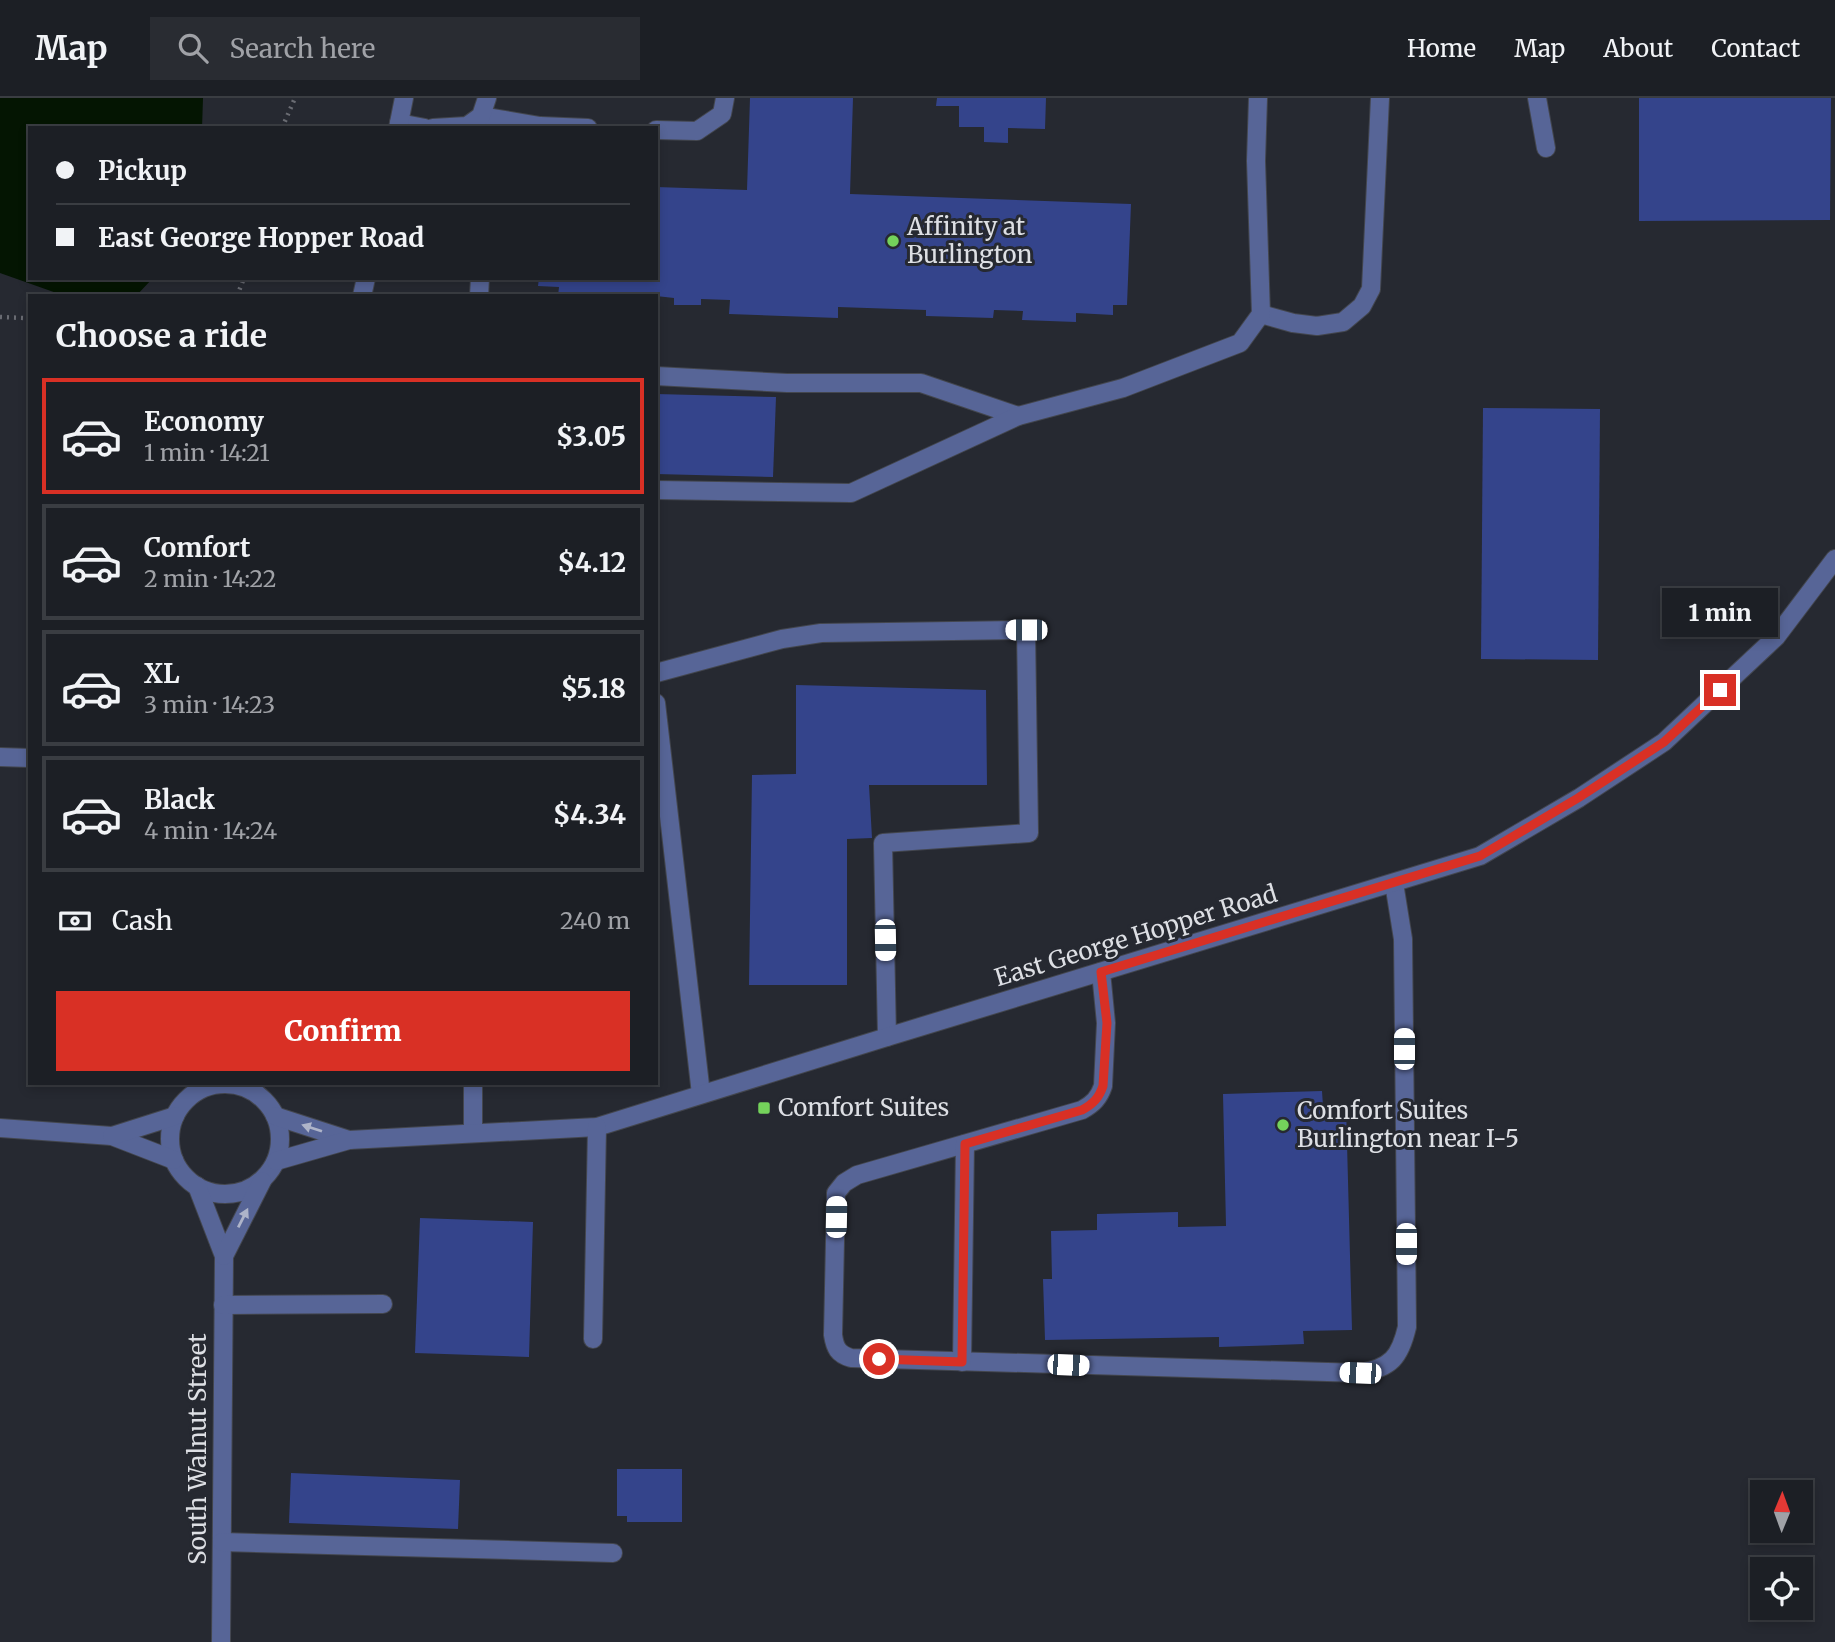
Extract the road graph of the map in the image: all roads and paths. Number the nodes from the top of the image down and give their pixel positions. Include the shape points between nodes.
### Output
1 (295, 98) edge
2 (404, 98) edge
3 (486, 98) edge
4 (725, 98) edge
5 (1258, 98) edge
6 (1380, 98) edge
7 (1537, 98) edge
8 (472, 123) edge
9 (398, 125) edge
10 (283, 126) edge
11 (449, 126) edge
12 (540, 126) edge
13 (658, 130) edge
14 (1546, 148) dead end
15 (1261, 314) junction
16 (0, 317) edge
17 (28, 321) edge
18 (658, 376) edge
19 (1018, 416) junction
20 (658, 490) edge
21 (1835, 559) edge
22 (658, 672) edge
23 (658, 719) edge
24 (0, 757) edge
25 (28, 758) edge
26 (1394, 883) junction
27 (1101, 972) junction
28 (887, 1037) junction
29 (218, 1085) edge
30 (233, 1085) edge
31 (473, 1085) edge
32 (199, 1088) edge
33 (254, 1088) edge
34 (701, 1094) junction
35 (175, 1116) junction
36 (275, 1116) junction
37 (597, 1127) junction
38 (0, 1128) edge
39 (473, 1133) junction
40 (112, 1136) junction
41 (349, 1140) junction
42 (965, 1144) junction
43 (174, 1160) junction
44 (276, 1161) junction
45 (262, 1180) junction
46 (197, 1186) junction
47 (224, 1256) junction
48 (383, 1304) dead end
49 (223, 1305) junction
50 (593, 1339) dead end
51 (962, 1362) junction
52 (222, 1542) junction
53 (613, 1553) dead end
54 (221, 1642) edge

1 - 10 path
2 - 9 street
3 - 8 street
4 - 13 street via 722,114 696,131
5 - 15 street
6 - 15 street via 1371,289 1362,306 1343,322 1317,326
7 - 14 street
8 - 11 street
8 - 12 street
15 - 19 street via 1240,343 1123,388
16 - 17 path
18 - 19 street via 787,383 921,383
19 - 20 street via 851,493
21 - 26 street, East George Hopper Road via 1776,637 1664,742 1480,856
22 - 28 street via 821,633 1026,630 1029,833 883,844
23 - 34 street
24 - 25 street
26 - 27 street, East George Hopper Road
26 - 51 street via 1403,939 1407,1327 1402,1347 1391,1362 1377,1371 1360,1373
27 - 28 street, East George Hopper Road
27 - 42 street via 1107,1023 1100,1095 1082,1110
28 - 34 street, East George Hopper Road
29 - 32 street
30 - 33 street
31 - 39 street
32 - 35 street
33 - 36 street
34 - 37 street, East George Hopper Road
35 - 40 street
35 - 43 street via 170,1145
41 -> 36 street, East George Hopper Road
36 - 44 street via 280,1131
37 - 39 street, East George Hopper Road
37 - 50 street
38 - 40 street
39 - 41 street, East George Hopper Road
40 - 43 street
41 - 44 street, East George Hopper Road
42 - 51 street
42 - 51 street via 857,1175 836,1193 833,1335 837,1350 851,1359
43 - 46 street
44 - 45 street
45 - 46 street via 231,1194
47 -> 45 street, South Walnut Street
46 - 47 street, South Walnut Street
47 - 49 street, South Walnut Street
48 - 49 street
49 - 52 street, South Walnut Street
52 - 53 street
52 - 54 street, South Walnut Street

